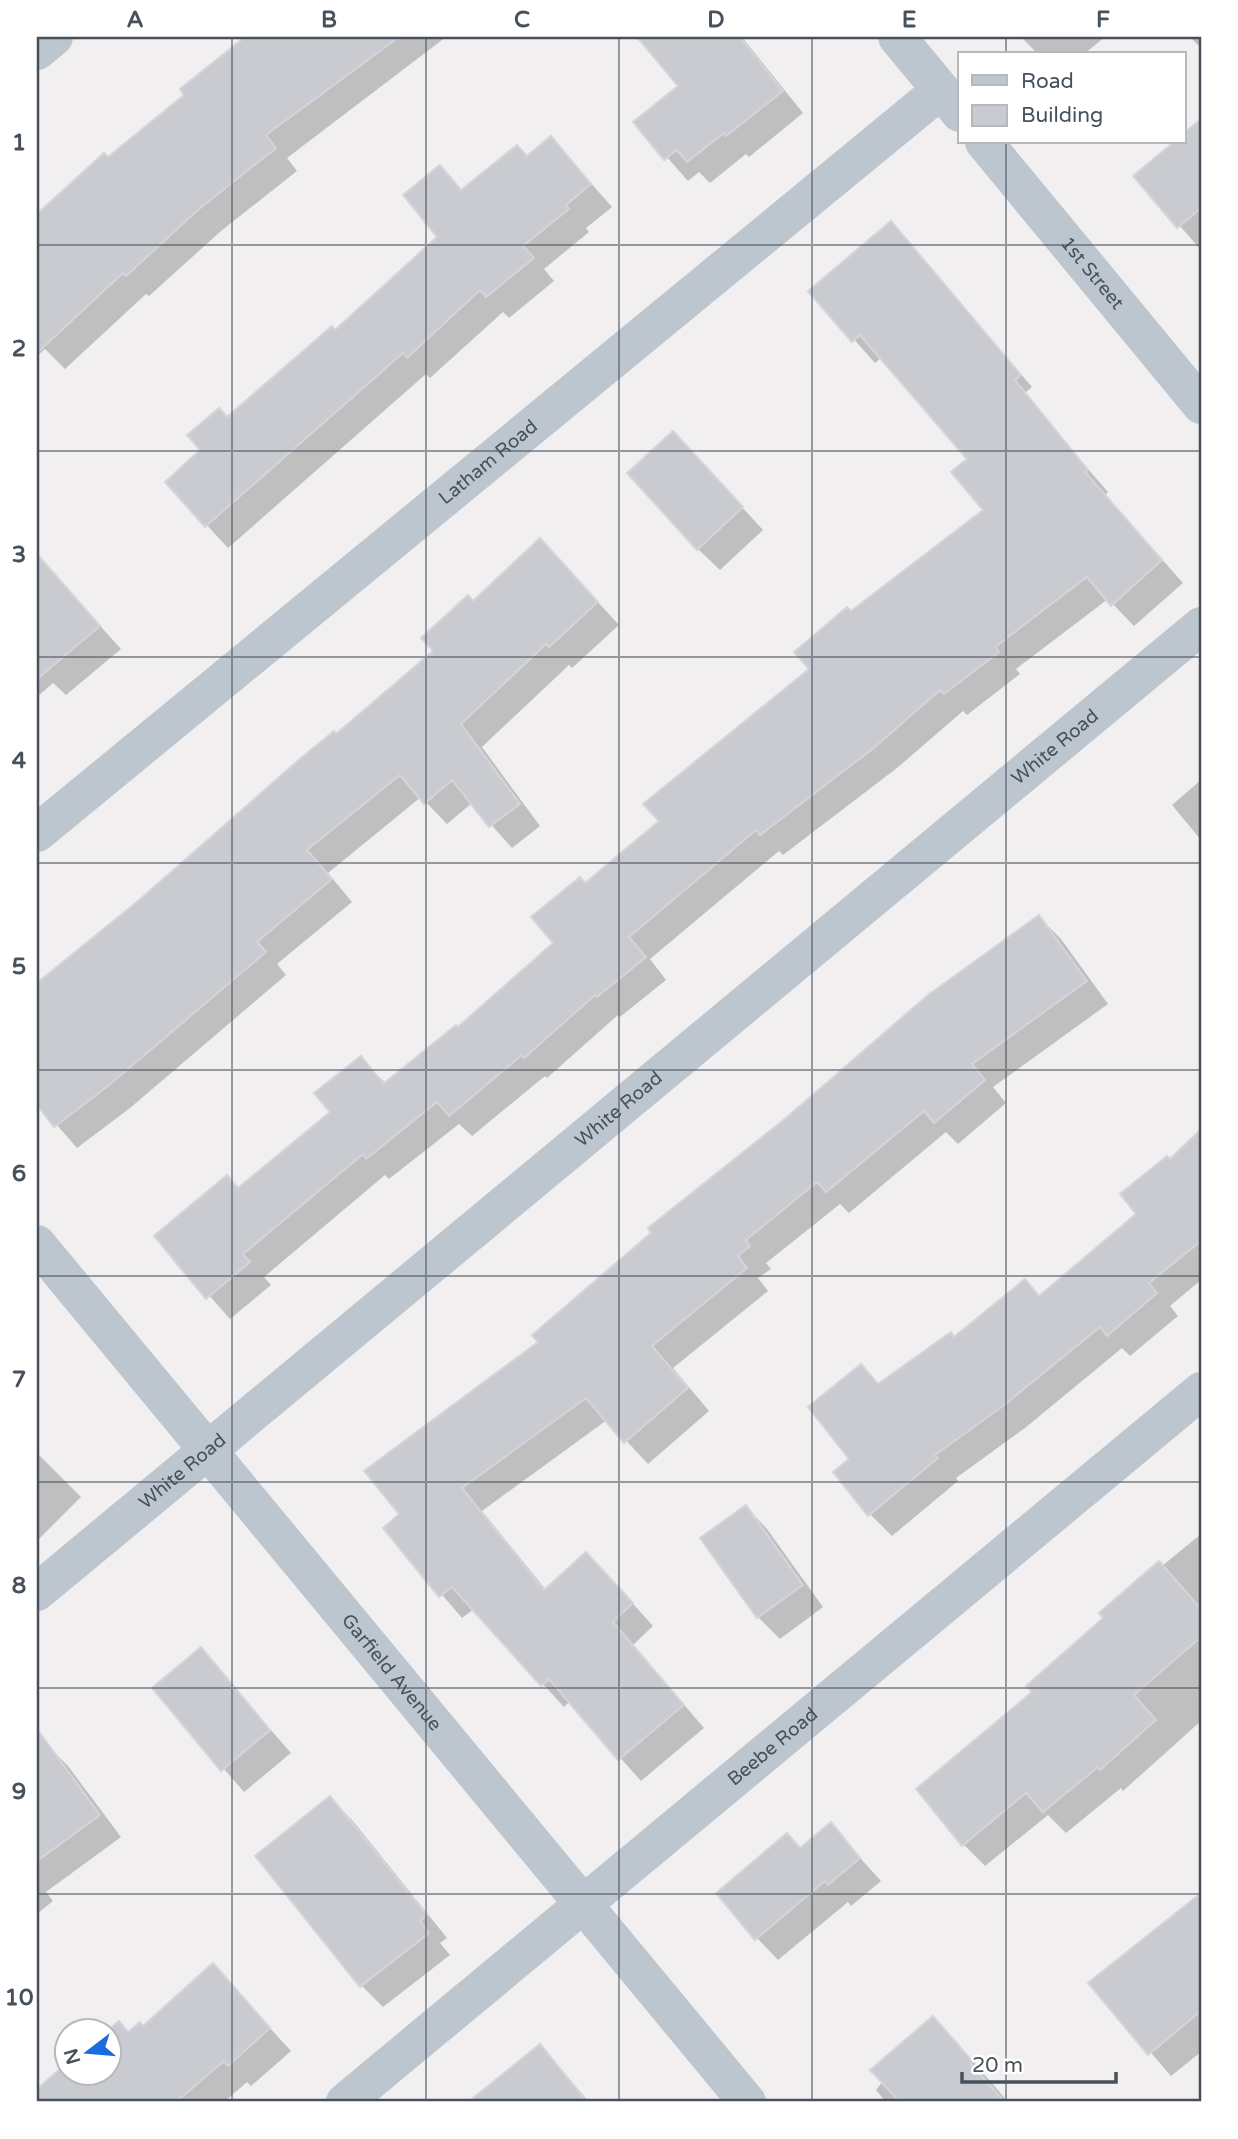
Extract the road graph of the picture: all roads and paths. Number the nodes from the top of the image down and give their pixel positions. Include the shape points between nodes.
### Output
1 (54, 37) edge
2 (897, 37) edge
3 (37, 51) edge
4 (950, 101) edge
5 (986, 144) edge
6 (1201, 405) edge
7 (1201, 626) edge
8 (37, 834) edge
9 (37, 1244) edge
10 (1201, 1391) edge
11 (208, 1450) junction
12 (37, 1592) edge
13 (584, 1904) junction
14 (345, 2102) edge
15 (747, 2102) edge

1 - 3 street
2 - 4 street
4 - 8 street, Latham Road
5 - 6 street, 1st Street
7 - 11 street, White Road
9 - 11 street, Garfield Avenue
10 - 13 street, Beebe Road
11 - 12 street, White Road
11 - 13 street, Garfield Avenue
13 - 14 street, Beebe Road
13 - 15 street, Garfield Avenue

